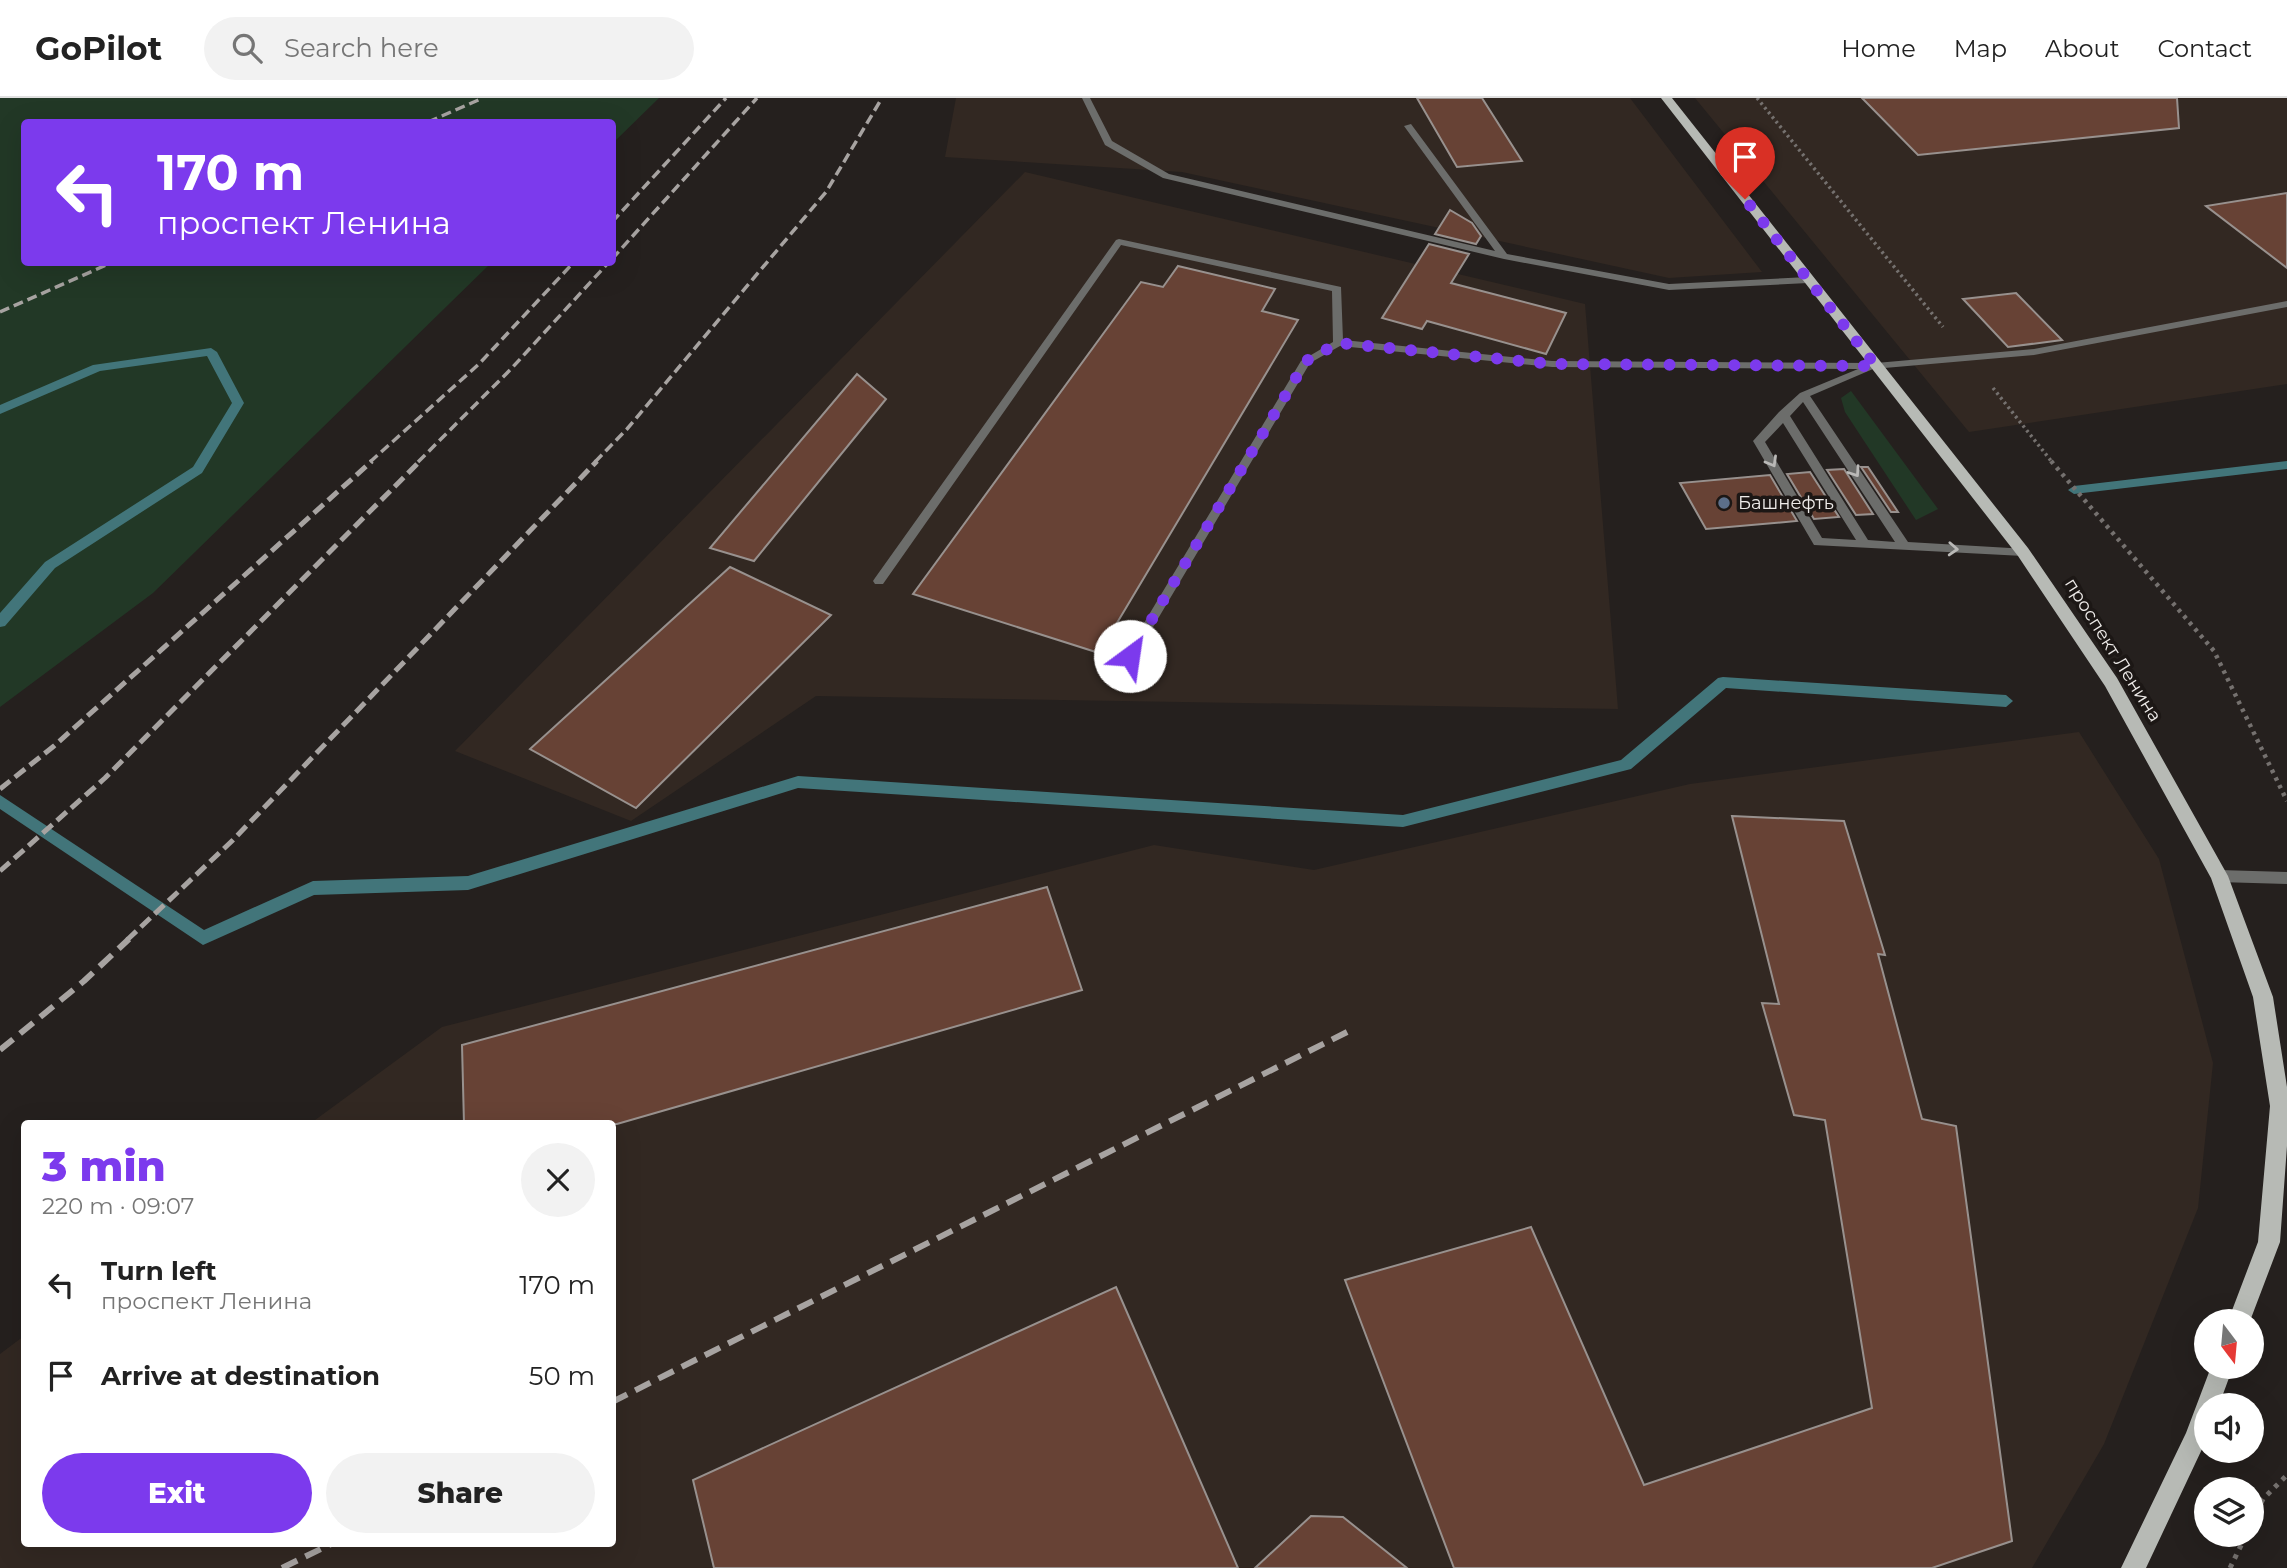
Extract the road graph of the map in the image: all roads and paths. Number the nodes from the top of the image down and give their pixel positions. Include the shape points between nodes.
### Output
1 (1086, 98) edge
2 (1666, 98) edge
3 (1757, 98) edge
4 (1408, 126) dead end
5 (1504, 256) junction
6 (1808, 280) junction
7 (2287, 304) edge
8 (1338, 343) junction
9 (1968, 357) junction
10 (1876, 366) junction
11 (1804, 395) junction
12 (1783, 414) junction
13 (1865, 545) junction
14 (1905, 547) junction
15 (2023, 552) junction
16 (879, 580) dead end
17 (1130, 656) dead end
18 (2287, 801) edge
19 (2219, 876) junction
20 (2287, 878) edge
21 (2244, 1309) edge
22 (2194, 1441) edge
23 (2287, 1475) edge
24 (2264, 1498) edge
25 (2240, 1547) edge
26 (2133, 1568) edge
27 (2230, 1568) edge

1 - 5 lane via 1108,144 1166,176
2 - 6 main road, проспект Ленина
3 - 9 path
4 - 5 lane
5 - 6 lane via 1669,287
6 - 10 main road, проспект Ленина
7 - 9 lane via 2034,352
8 - 10 lane via 1552,364
8 - 16 lane via 1337,289 1119,242
8 - 17 lane via 1306,361
9 - 10 lane
9 - 18 path via 2074,490 2214,651
10 - 11 lane
10 - 15 main road, проспект Ленина
11 - 12 lane
11 -> 14 lane
12 - 13 lane
12 -> 13 lane via 1759,442 1818,542
13 - 14 lane
14 -> 15 lane
15 - 19 main road, проспект Ленина via 2110,682
19 - 20 lane
19 - 21 main road, проспект Ленина via 2263,997 2280,1106 2269,1241
22 - 26 main road
23 - 24 path
25 - 27 path

